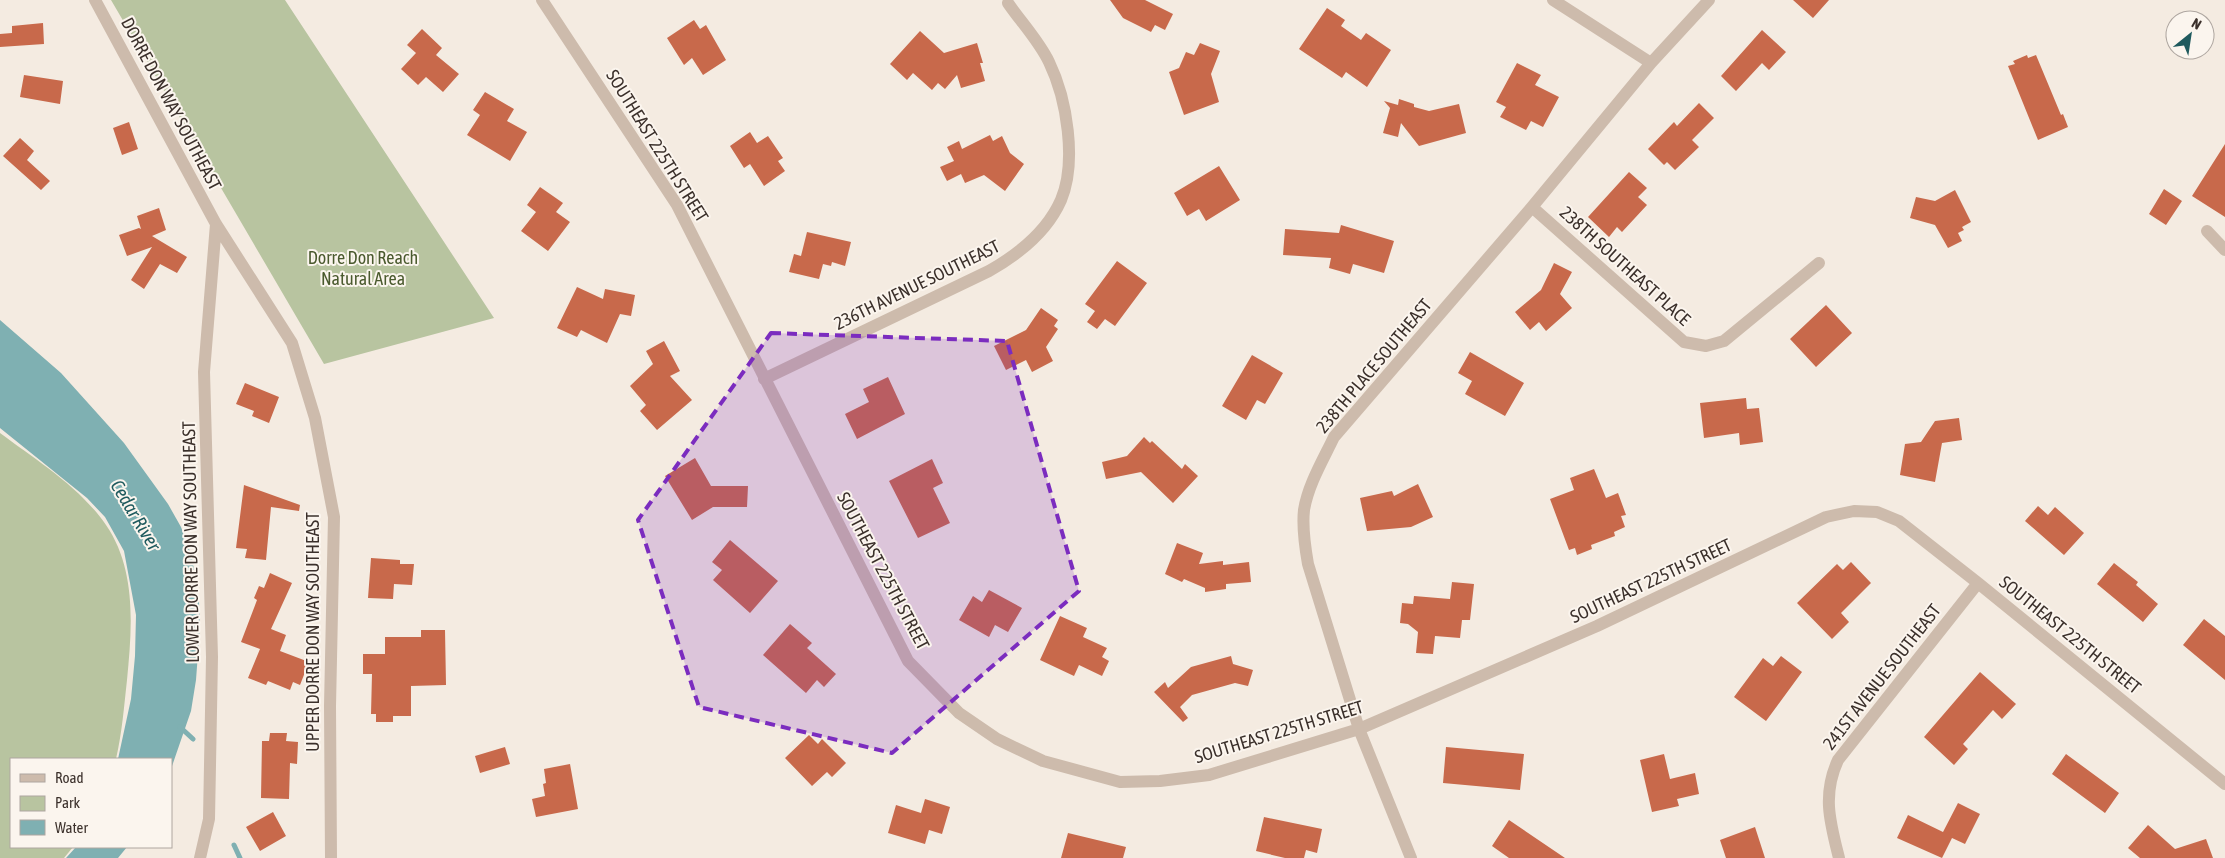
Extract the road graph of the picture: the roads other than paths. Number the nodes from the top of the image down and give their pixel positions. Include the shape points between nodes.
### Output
1 (95, 0) edge
2 (542, 0) edge
3 (1553, 0) edge
4 (1709, 0) edge
5 (1008, 3) dead end
6 (1650, 63) junction
7 (1532, 207) junction
8 (216, 224) junction
9 (2207, 231) dead end
10 (2225, 250) edge
11 (1819, 263) dead end
12 (764, 379) junction
13 (1978, 583) junction
14 (1359, 729) junction
15 (2225, 784) edge
16 (200, 858) edge
17 (331, 858) edge
18 (1412, 858) edge
19 (1839, 858) edge

1 - 8 street, DORRE DON WAY SOUTHEAST
2 - 12 street, SOUTHEAST 225TH STREET via 677,205
3 - 6 street
4 - 6 street, 238TH PLACE SOUTHEAST
5 - 12 street, 236TH AVENUE SOUTHEAST via 1049,61 1060,90 1068,128 1069,157 1062,198 1053,215 1016,255 989,271
6 - 7 street, 238TH PLACE SOUTHEAST
7 - 11 street, 238TH SOUTHEAST PLACE via 1684,342 1706,346 1724,341
7 - 14 street, 238TH PLACE SOUTHEAST via 1334,438 1316,474 1304,509 1308,564
8 - 16 street, LOWER DORRE DON WAY SOUTHEAST via 204,372 212,657 209,819
8 - 17 street, UPPER DORRE DON WAY SOUTHEAST via 292,343 315,418 334,517
9 - 10 street
12 - 14 street, SOUTHEAST 225TH STREET via 908,661 959,713 997,739 1043,761 1130,782 1209,774
13 - 14 street, SOUTHEAST 225TH STREET via 1899,521 1877,512 1854,511 1826,517 1597,626
13 - 15 street, SOUTHEAST 225TH STREET
13 - 19 street, 241ST AVENUE SOUTHEAST via 1838,760 1833,772 1828,816
14 - 18 street, 238TH PLACE SOUTHEAST

